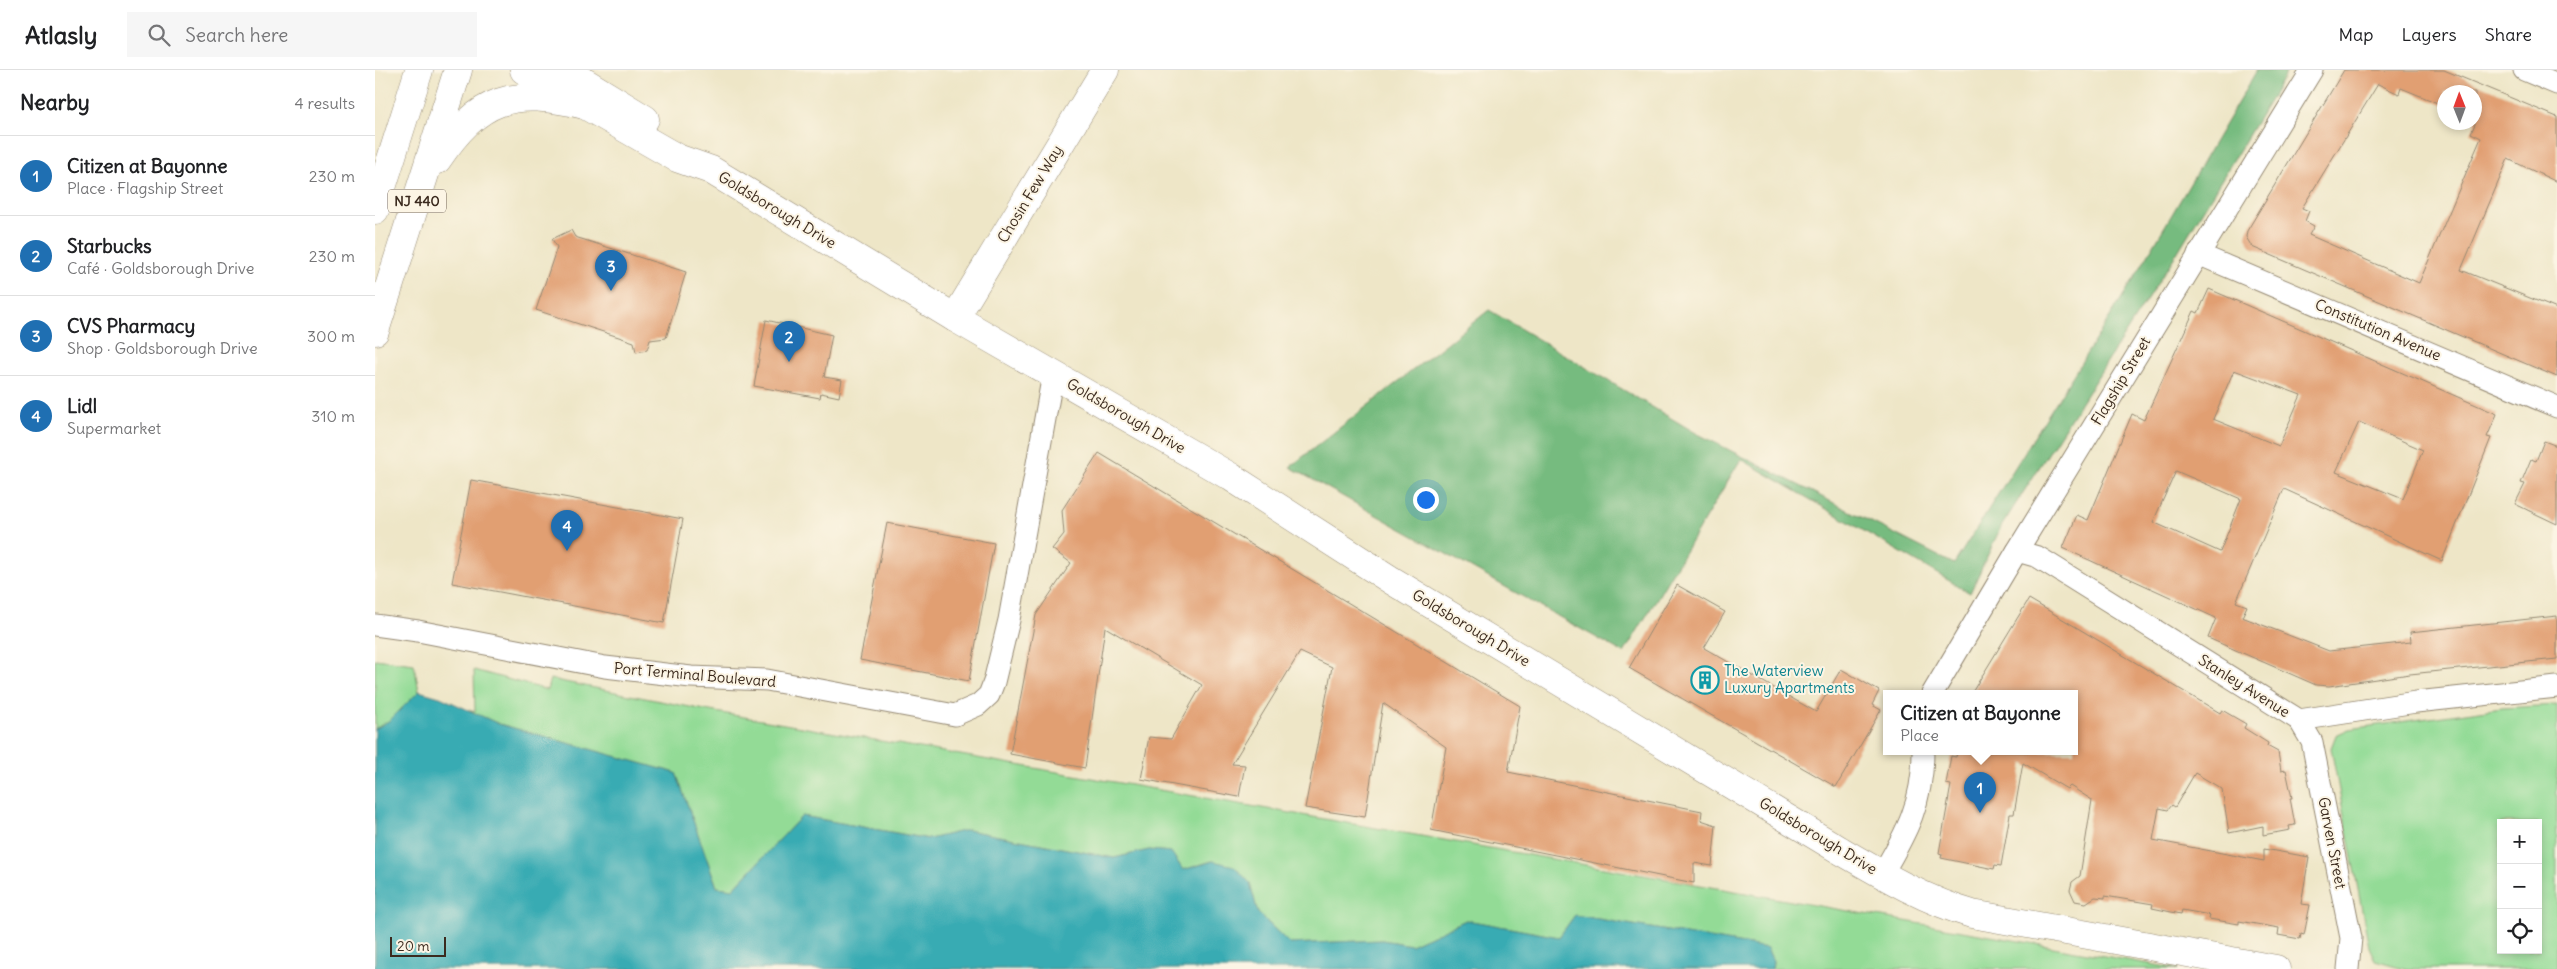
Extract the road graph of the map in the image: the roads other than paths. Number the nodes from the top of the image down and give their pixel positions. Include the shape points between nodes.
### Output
1 (419, 70) edge
2 (458, 70) edge
3 (524, 70) edge
4 (1105, 70) edge
5 (2312, 70) edge
6 (2524, 70) edge
7 (572, 73) edge
8 (2557, 84) edge
9 (585, 105) junction
10 (711, 170) junction
11 (423, 180) junction
12 (375, 210) edge
13 (2198, 254) junction
14 (955, 318) junction
15 (375, 331) edge
16 (1053, 374) junction
17 (2557, 407) edge
18 (2017, 551) junction
19 (375, 625) edge
20 (2557, 687) edge
21 (1934, 690) edge
22 (2299, 720) junction
23 (1923, 755) edge
24 (1882, 874) junction
25 (2276, 969) edge
26 (2348, 969) edge

1 - 12 main road, NJ 440
2 - 11 main road, NJ 440
3 - 9 main road, Goldsborough Drive
4 - 14 main road, Chosin Few Way
5 - 13 street, Flagship Street
6 - 8 street
7 - 10 main road, Goldsborough Drive via 687,145
9 - 10 main road, Goldsborough Drive via 677,158
9 - 11 main road via 536,97 495,103 471,118 455,134
10 - 14 main road, Goldsborough Drive
11 - 15 main road, NJ 440
13 - 17 street, Constitution Avenue
13 - 18 street, Flagship Street
14 - 16 main road, Goldsborough Drive
16 - 19 street, Port Terminal Boulevard via 1009,620 994,682 989,695 979,705 955,715 767,680 691,677 605,667
16 - 24 main road, Goldsborough Drive via 1231,477 1391,580
18 - 21 street, Flagship Street
18 - 22 street, Stanley Avenue via 2038,557
20 - 22 street, Stanley Avenue via 2416,702
22 - 26 street, Garven Street via 2312,742 2351,938
23 - 24 street via 1920,791 1913,817
24 - 25 main road, Goldsborough Drive via 1943,905 1972,914

